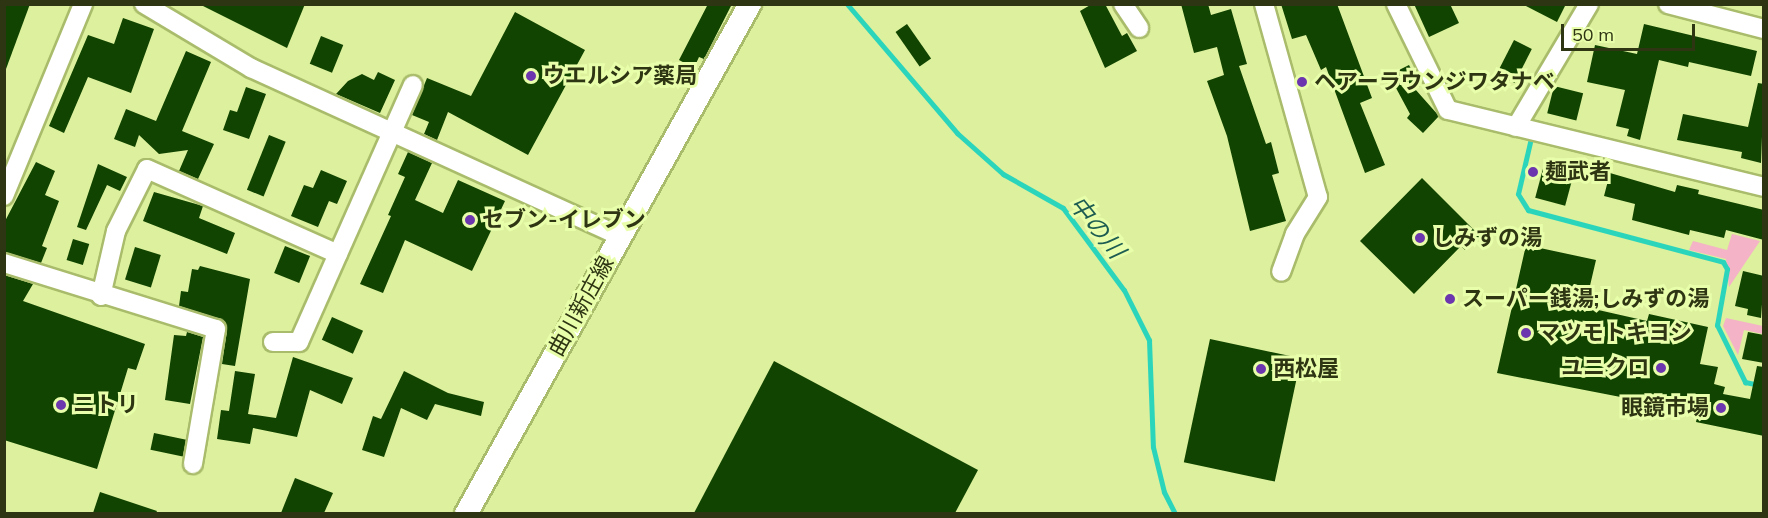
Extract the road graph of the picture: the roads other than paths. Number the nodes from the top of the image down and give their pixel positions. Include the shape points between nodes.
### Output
1 (83, 4) edge
2 (144, 4) edge
3 (750, 4) edge
4 (1123, 4) edge
5 (1264, 4) edge
6 (1396, 4) edge
7 (1589, 4) edge
8 (1668, 4) edge
9 (1139, 28) dead end
10 (1764, 30) edge
11 (413, 85) dead end
12 (1516, 127) junction
13 (392, 132) junction
14 (1764, 187) edge
15 (5, 195) edge
16 (620, 236) junction
17 (338, 254) junction
18 (4, 263) edge
19 (1281, 272) dead end
20 (101, 296) junction
21 (273, 342) dead end
22 (194, 464) dead end
23 (466, 513) edge

1 - 15 street
2 - 13 street via 251,68
3 - 16 main road, 曲川新庄線
4 - 9 street
5 - 19 street via 1318,197 1295,234
6 - 12 street via 1448,110
7 - 12 street
8 - 10 street
11 - 13 street
12 - 14 street
13 - 16 street
13 - 17 street
16 - 23 main road, 曲川新庄線
17 - 20 street via 147,169 116,231
17 - 21 street via 299,342
18 - 20 street
20 - 22 street via 216,329

